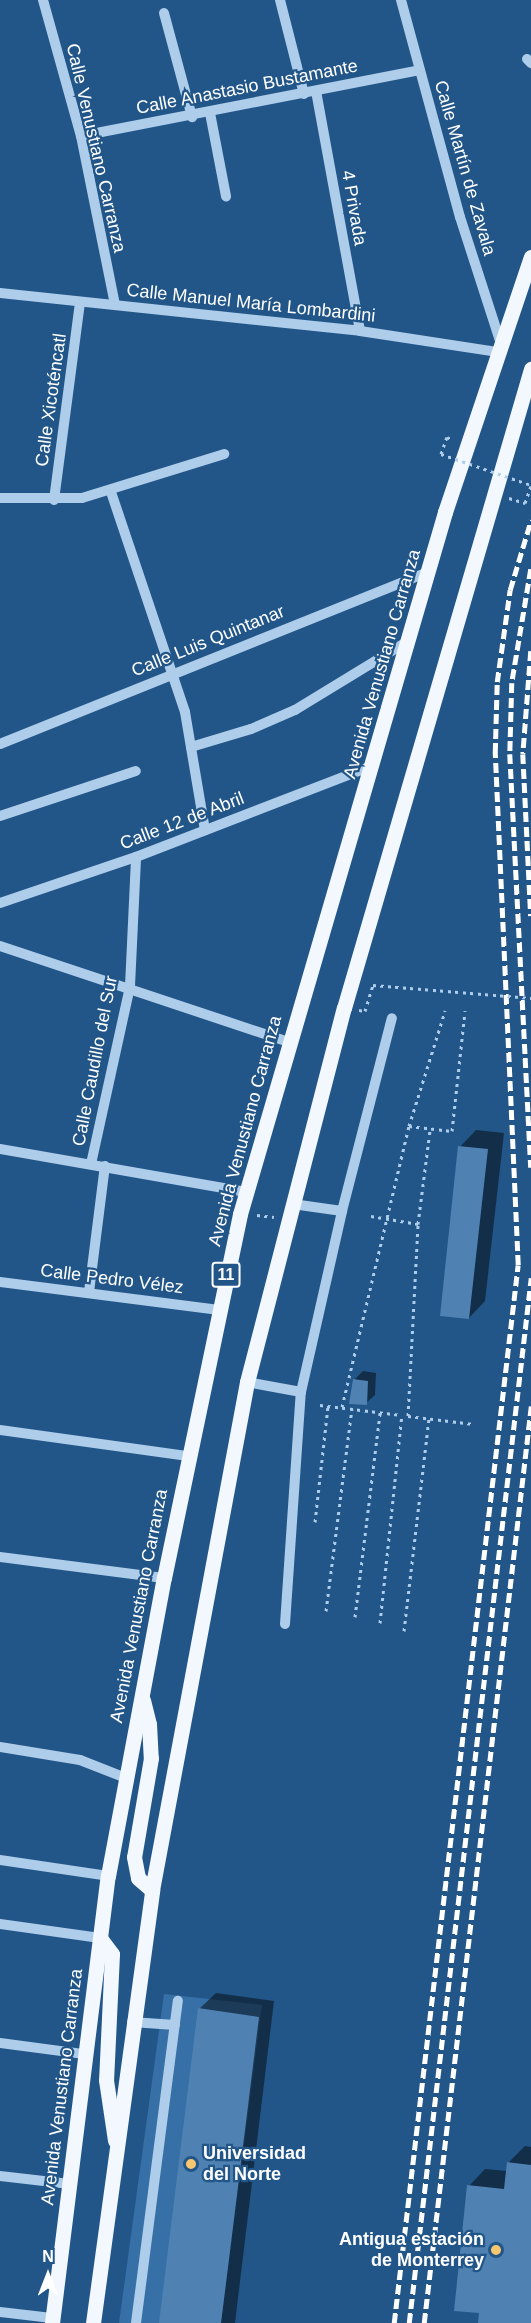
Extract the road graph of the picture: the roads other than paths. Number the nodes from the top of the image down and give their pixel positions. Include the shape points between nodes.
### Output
1 (43, 0) edge
2 (280, 0) edge
3 (401, 0) edge
4 (164, 13) dead end
5 (420, 69) junction
6 (316, 91) junction
7 (304, 94) junction
8 (210, 113) junction
9 (192, 117) junction
10 (81, 136) junction
11 (226, 196) dead end
12 (531, 257) edge
13 (0, 293) edge
14 (80, 303) junction
15 (115, 304) junction
16 (360, 331) junction
17 (499, 348) junction
18 (531, 369) edge
19 (224, 454) dead end
20 (111, 492) junction
21 (0, 498) edge
22 (54, 500) junction
23 (428, 572) junction
24 (408, 641) junction
25 (173, 672) junction
26 (0, 744) edge
27 (191, 747) junction
28 (374, 765) junction
29 (136, 771) dead end
30 (0, 816) edge
31 (205, 830) junction
32 (136, 857) junction
33 (0, 903) edge
34 (0, 946) edge
35 (130, 986) junction
36 (392, 1018) dead end
37 (289, 1042) junction
38 (0, 1149) edge
39 (91, 1164) junction
40 (105, 1166) junction
41 (246, 1192) junction
42 (342, 1210) junction
43 (290, 1211) junction
44 (0, 1282) edge
45 (89, 1292) junction
46 (219, 1310) junction
47 (247, 1382) junction
48 (301, 1392) junction
49 (0, 1430) edge
50 (188, 1456) junction
51 (0, 1557) edge
52 (164, 1578) junction
53 (285, 1624) dead end
54 (141, 1695) junction
55 (0, 1748) edge
56 (126, 1778) junction
57 (0, 1860) edge
58 (108, 1876) junction
59 (152, 1890) junction
60 (0, 1924) edge
61 (100, 1938) junction
62 (178, 2001) dead end
63 (132, 2022) junction
64 (175, 2025) junction
65 (0, 2043) edge
66 (84, 2054) junction
67 (117, 2145) junction
68 (0, 2176) edge
69 (70, 2184) junction
70 (0, 2312) edge
71 (52, 2321) edge
72 (93, 2323) edge
73 (136, 2323) edge

1 - 10 street, Calle Venustiano Carranza
2 - 7 street
3 - 5 street, Calle Martín de Zavala
4 - 9 street
5 - 6 street, Calle Anastasio Bustamante
5 - 17 street, Calle Martín de Zavala
6 - 7 street, Calle Anastasio Bustamante
6 - 16 street, 4 Privada
7 - 8 street, Calle Anastasio Bustamante
8 - 9 street, Calle Anastasio Bustamante
8 - 11 street
9 - 10 street, Calle Anastasio Bustamante
10 - 15 street, Calle Venustiano Carranza
12 - 17 main road, Avenida Venustiano Carranza / 11
13 - 14 street, Calle Manuel María Lombardini
14 - 15 street, Calle Manuel María Lombardini
14 - 22 street, Calle Xicoténcatl
15 - 16 street, Calle Manuel María Lombardini
16 - 17 street, Calle Manuel María Lombardini
17 - 23 main road, Avenida Venustiano Carranza / 11
18 - 43 main road via 344,1008
19 - 20 street
20 - 22 street
20 - 25 street
21 - 22 street
23 - 24 main road, Avenida Venustiano Carranza / 11
23 - 25 street, Calle Luis Quintanar
24 - 27 street via 296,710
24 - 28 main road, Avenida Venustiano Carranza / 11
25 - 26 street, Calle Luis Quintanar
25 - 27 street
27 - 31 street
28 - 31 street, Calle 12 de Abril
28 - 37 main road, Avenida Venustiano Carranza / 11
29 - 30 street
31 - 32 street, Calle 12 de Abril
32 - 33 street, Calle 12 de Abril
32 - 35 street, Calle Caudillo del Sur
34 - 35 street
35 - 37 street
35 - 39 street, Calle Caudillo del Sur
36 - 42 street
37 - 41 main road, Avenida Venustiano Carranza / 11
38 - 39 street
39 - 40 street
40 - 41 street
40 - 45 street, Calle Caudillo del Sur
41 - 46 main road, Avenida Venustiano Carranza / 11
42 - 43 street
42 - 48 street
43 - 47 main road
44 - 45 street, Calle Pedro Vélez
45 - 46 street, Calle Pedro Vélez
46 - 50 main road, Avenida Venustiano Carranza / 11
47 - 48 street
47 - 59 main road
48 - 53 street
49 - 50 street
50 - 52 main road, Avenida Venustiano Carranza / 11
51 - 52 street
52 - 54 main road, Avenida Venustiano Carranza / 11
54 - 56 main road, Avenida Venustiano Carranza / 11
54 - 59 main road via 149,1724 150,1758 134,1857 138,1878
55 - 56 street via 80,1760
56 - 58 main road, Avenida Venustiano Carranza / 11
57 - 58 street
58 - 61 main road, Avenida Venustiano Carranza / 11
59 - 63 main road
60 - 61 street
61 - 66 main road, Avenida Venustiano Carranza / 11
61 - 67 main road via 112,1954 106,2102
62 - 64 street
63 - 64 street
63 - 67 main road
64 - 73 street
65 - 66 street
66 - 69 main road, Avenida Venustiano Carranza / 11
67 - 72 main road
68 - 69 street
69 - 71 main road, Avenida Venustiano Carranza / 11
70 - 71 street

